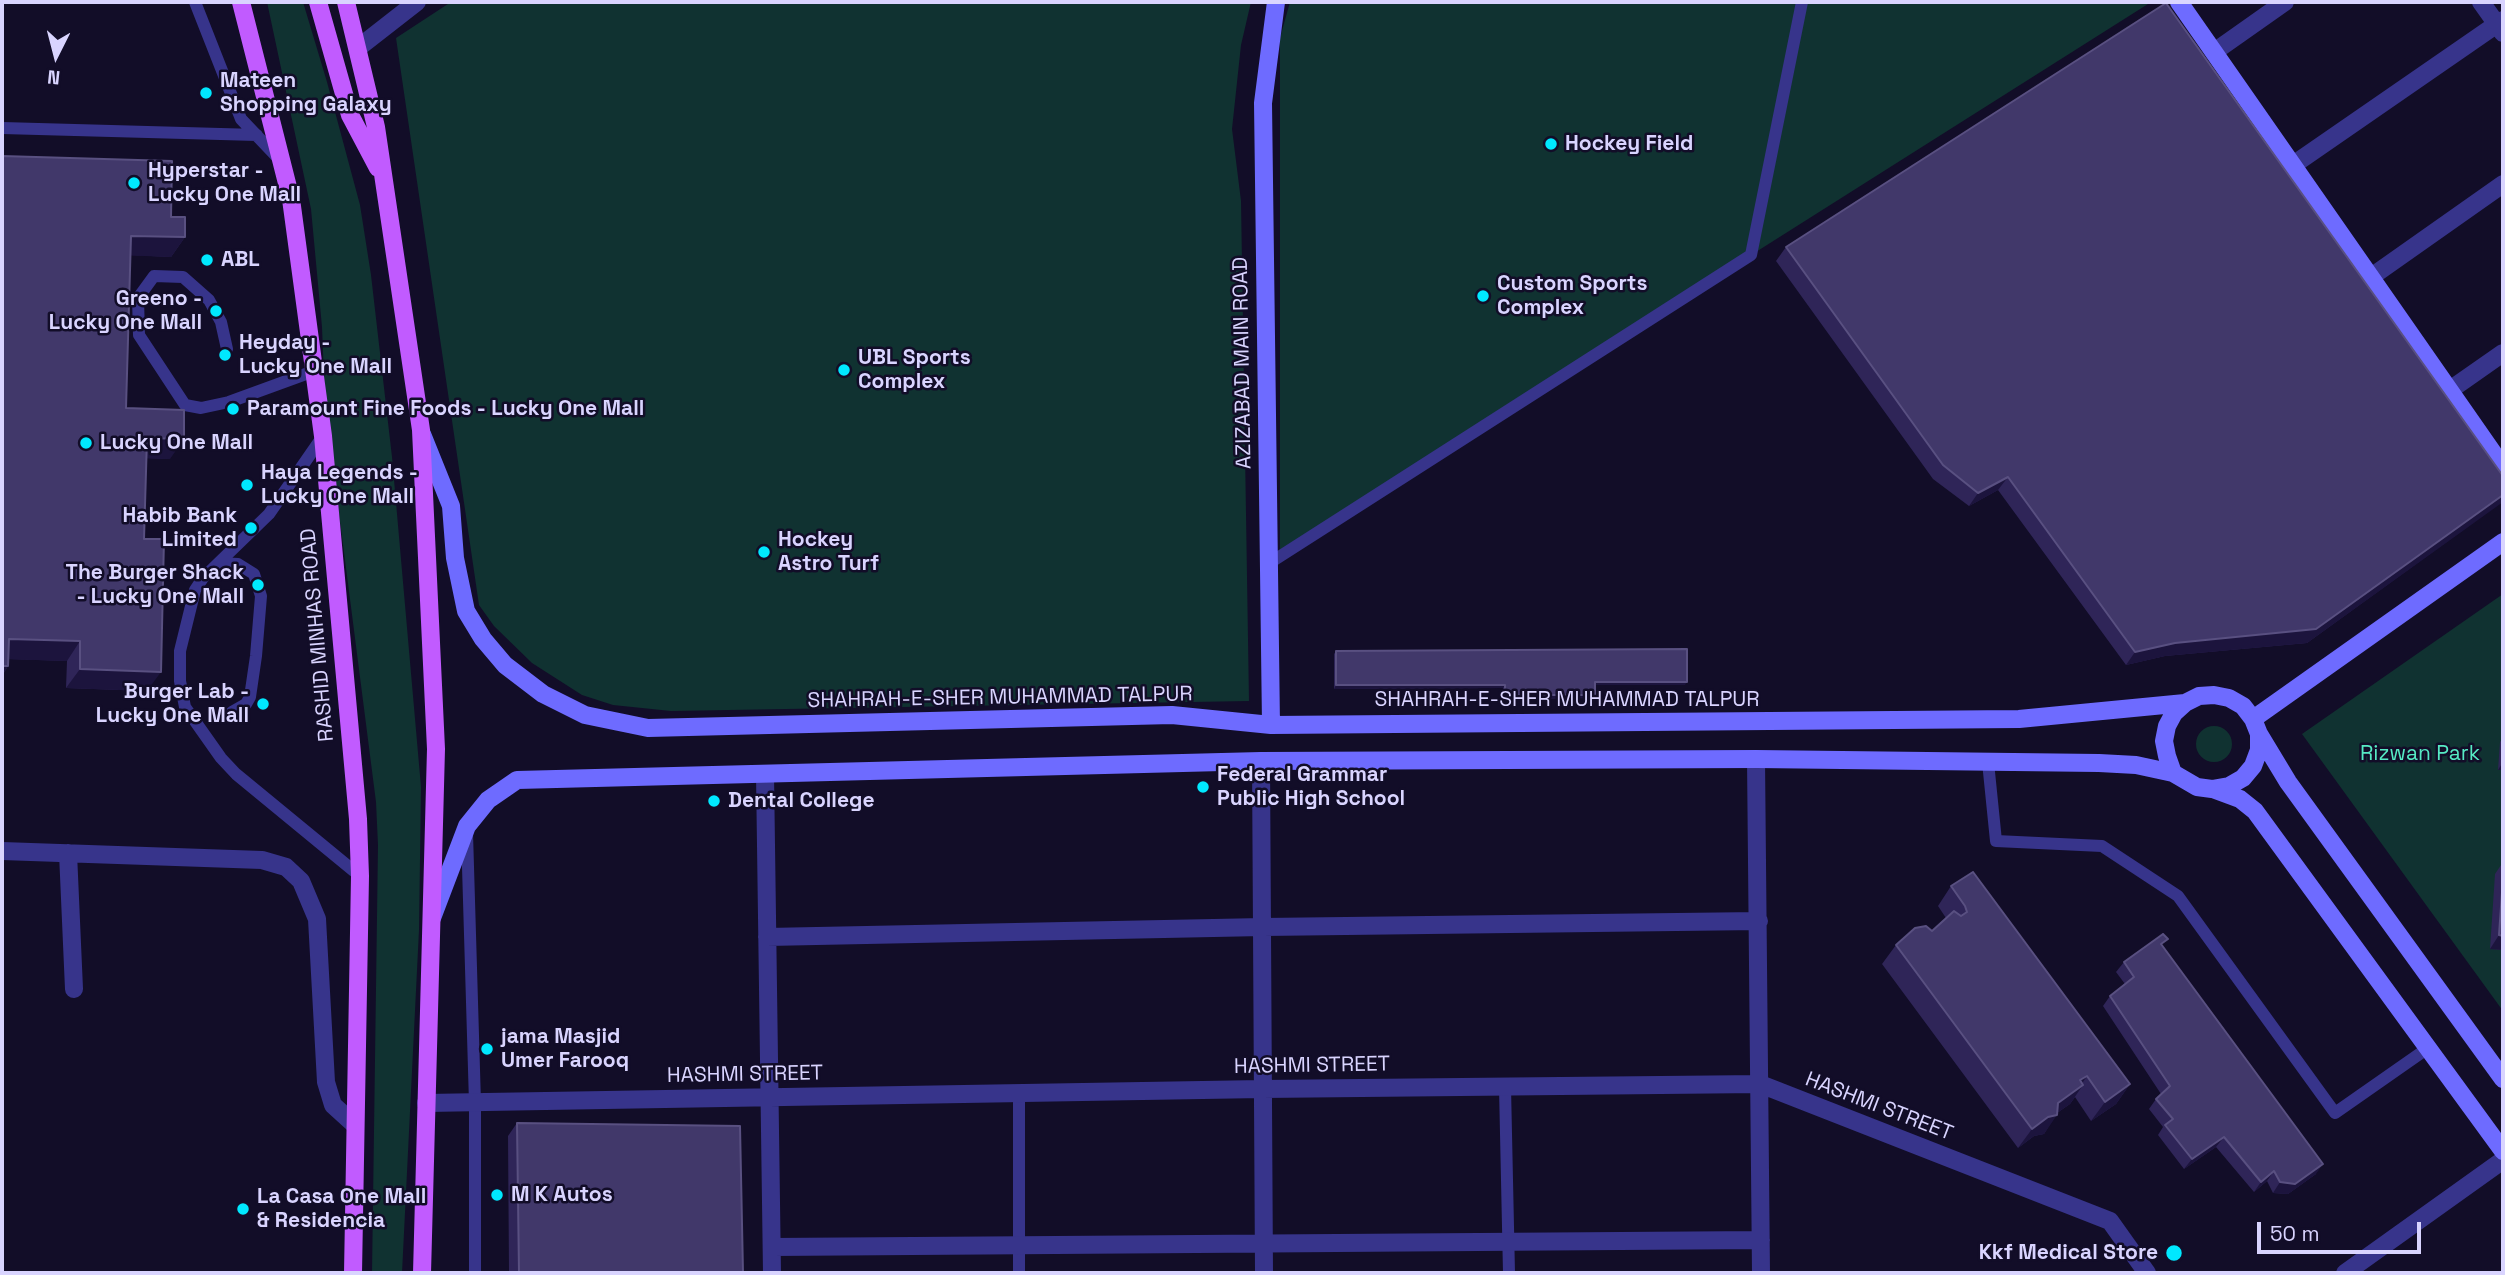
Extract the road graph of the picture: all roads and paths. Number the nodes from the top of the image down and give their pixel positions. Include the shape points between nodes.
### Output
1 (195, 2) edge
2 (241, 2) edge
3 (318, 2) edge
4 (346, 2) edge
5 (417, 2) edge
6 (1276, 2) edge
7 (1802, 2) edge
8 (2179, 2) edge
9 (2285, 2) edge
10 (2481, 2) edge
11 (2501, 25) edge
12 (358, 48) junction
13 (2214, 52) junction
14 (2, 128) edge
15 (257, 135) junction
16 (281, 161) junction
17 (2293, 166) junction
18 (384, 180) junction
19 (2503, 184) edge
20 (2371, 277) junction
21 (227, 349) dead end
22 (2503, 353) edge
23 (314, 371) junction
24 (2450, 390) junction
25 (421, 430) junction
26 (323, 436) junction
27 (2503, 467) edge
28 (2503, 542) edge
29 (219, 563) junction
30 (1268, 564) junction
31 (2185, 703) junction
32 (232, 712) dead end
33 (1271, 725) junction
34 (2256, 726) junction
35 (1756, 759) junction
36 (1261, 761) junction
37 (1988, 762) junction
38 (2173, 773) junction
39 (765, 774) junction
40 (2212, 789) junction
41 (467, 826) junction
42 (2, 851) edge
43 (68, 853) junction
44 (360, 876) junction
45 (432, 918) junction
46 (1759, 921) junction
47 (1263, 927) junction
48 (767, 937) junction
49 (74, 989) dead end
50 (2428, 1048) junction
51 (2503, 1079) edge
52 (1760, 1084) junction
53 (1505, 1087) junction
54 (1262, 1089) junction
55 (1019, 1093) junction
56 (770, 1097) junction
57 (426, 1103) junction
58 (475, 1103) junction
59 (355, 1125) junction
60 (2503, 1151) edge
61 (2503, 1160) edge
62 (1761, 1240) junction
63 (1508, 1242) junction
64 (1264, 1244) junction
65 (1019, 1245) junction
66 (772, 1247) junction
67 (2353, 1271) edge
68 (353, 1273) edge
69 (422, 1273) edge
70 (475, 1273) edge
71 (772, 1273) edge
72 (1019, 1273) edge
73 (1264, 1273) edge
74 (1509, 1273) edge
75 (1761, 1273) edge
76 (2147, 1273) edge

1 - 15 lane via 241,119
2 - 16 main road, RASHID MINHAS ROAD
3 - 18 main road via 350,115
4 - 12 main road
5 - 12 street
6 - 30 main road, AZIZABAD MAIN ROAD via 1263,103
7 - 30 lane via 1751,255
8 - 13 main road
9 - 13 street
10 - 11 street
11 - 17 street
12 - 18 main road
13 - 17 main road
14 - 15 lane
15 - 16 lane
16 - 23 main road, RASHID MINHAS ROAD via 291,200
17 - 20 main road
18 - 25 main road
19 - 20 street
20 - 24 main road
21 - 23 lane via 221,322 209,300 183,276 154,276 138,298 139,335 185,405 201,408 229,402
22 - 24 street
23 - 26 main road, RASHID MINHAS ROAD
24 - 27 main road
25 - 33 main road, SHAHRAH-E-SHER MUHAMMAD TALPUR via 451,506 466,611 505,665 543,694 585,716 648,728 1172,715
25 - 45 main road via 436,749
26 - 29 lane via 269,514
26 - 44 main road, RASHID MINHAS ROAD
28 - 34 main road
29 - 32 lane via 238,565 254,574 261,596 250,697
29 - 44 lane via 195,590 186,622 180,651 185,707 236,774
30 - 33 main road, AZIZABAD MAIN ROAD
31 - 33 main road, SHAHRAH-E-SHER MUHAMMAD TALPUR via 2018,719
31 - 34 main road via 2199,696 2229,698 2243,706
31 - 38 main road via 2167,726 2165,741
34 - 40 main road via 2259,750 2253,766 2229,786
34 - 51 main road via 2288,782
35 - 36 main road
35 - 37 main road
35 - 46 street
36 - 39 main road
36 - 47 street
37 - 38 main road via 2136,765
37 - 50 lane via 1996,841 2102,846 2178,896 2335,1113
38 - 40 main road via 2197,787
39 - 41 main road via 517,780 488,800
39 - 48 street
40 - 50 main road via 2240,799 2255,811
41 - 45 main road
41 - 58 lane
42 - 43 street
43 - 49 street
43 - 59 street via 262,860 286,867 301,881 317,919 326,1082 333,1105
44 - 59 main road, RASHID MINHAS ROAD
45 - 57 main road
46 - 47 street
46 - 52 street
47 - 48 street
47 - 54 street
48 - 56 street
50 - 60 main road
52 - 53 street, HASHMI STREET
52 - 62 street
52 - 76 street, HASHMI STREET via 2110,1221
53 - 54 street, HASHMI STREET
53 - 63 lane
54 - 55 street, HASHMI STREET
54 - 64 street
55 - 56 street, HASHMI STREET
55 - 65 lane
56 - 58 street, HASHMI STREET
56 - 66 street
57 - 58 street, HASHMI STREET
57 - 69 main road
58 - 70 lane
59 - 68 main road, RASHID MINHAS ROAD
61 - 67 street
62 - 63 street
62 - 75 street
63 - 64 street
63 - 74 lane
64 - 65 street
64 - 73 street
65 - 66 street
65 - 72 lane
66 - 71 street

